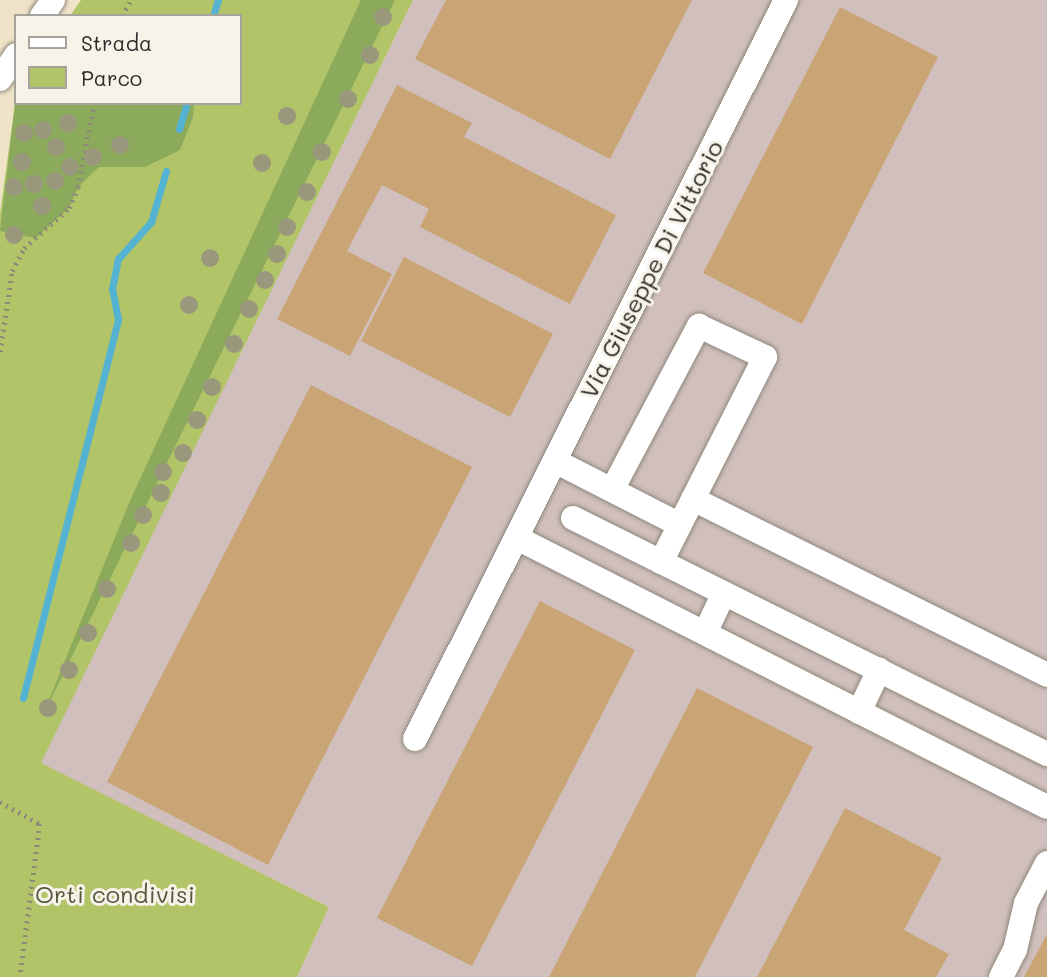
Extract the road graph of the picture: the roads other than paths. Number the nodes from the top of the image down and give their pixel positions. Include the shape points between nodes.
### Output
1 (786, 0) edge
2 (14, 58) edge
3 (0, 79) edge
4 (555, 461) junction
5 (612, 491) junction
6 (693, 499) junction
7 (573, 518) dead end
8 (680, 525) junction
9 (517, 538) junction
10 (661, 562) junction
11 (724, 593) junction
12 (705, 634) junction
13 (879, 670) junction
14 (1047, 675) edge
15 (859, 712) junction
16 (415, 739) dead end
17 (1047, 754) edge
18 (1047, 807) edge
19 (1047, 863) edge
20 (1000, 977) edge

1 - 4 street, Via Giuseppe Di Vittorio
2 - 3 street
4 - 5 street
4 - 9 street, Via Giuseppe Di Vittorio
5 - 6 street via 699,326 765,357
5 - 8 street
6 - 8 street
6 - 14 street
7 - 10 street
8 - 10 street
9 - 12 street
9 - 16 street, Via Giuseppe Di Vittorio
10 - 11 street
11 - 12 street
11 - 13 street
12 - 15 street
13 - 15 street
13 - 17 street
15 - 18 street
19 - 20 street via 1026,903 1015,950

